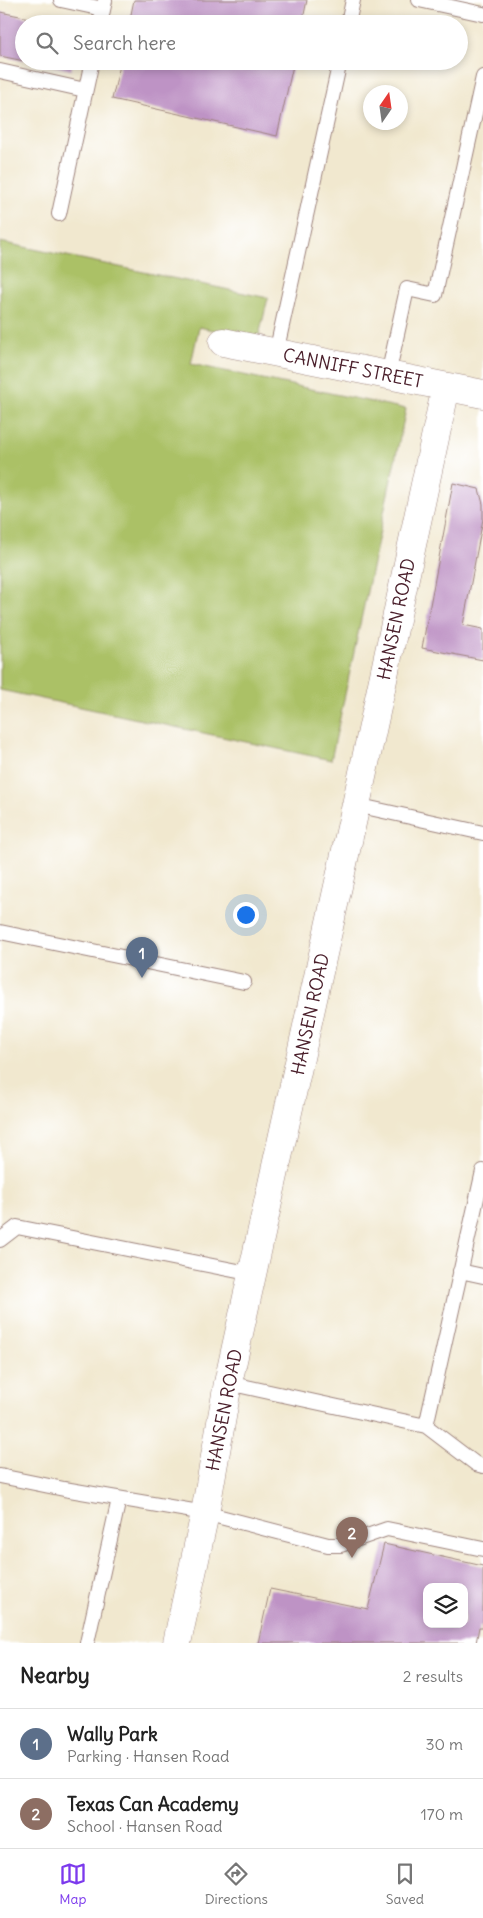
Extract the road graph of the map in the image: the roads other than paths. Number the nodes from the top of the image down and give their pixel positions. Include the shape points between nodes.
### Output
1 (60, 0) edge
2 (353, 0) edge
3 (419, 0) edge
4 (104, 5) edge
5 (483, 14) edge
6 (350, 15) edge
7 (0, 70) edge
8 (90, 70) edge
9 (338, 70) edge
10 (483, 77) edge
11 (85, 90) junction
12 (59, 214) dead end
13 (222, 342) dead end
14 (276, 353) junction
15 (388, 375) junction
16 (446, 386) junction
17 (483, 394) edge
18 (356, 805) junction
19 (483, 833) edge
20 (0, 932) edge
21 (244, 982) dead end
22 (483, 1171) edge
23 (480, 1198) edge
24 (0, 1240) edge
25 (460, 1271) junction
26 (252, 1274) junction
27 (483, 1276) edge
28 (228, 1383) junction
29 (426, 1426) junction
30 (483, 1466) edge
31 (0, 1476) edge
32 (119, 1498) junction
33 (205, 1513) junction
34 (483, 1549) edge
35 (86, 1643) edge
36 (177, 1643) edge

1 - 4 lane
2 - 6 lane
3 - 5 lane
7 - 11 lane
8 - 11 lane
9 - 14 lane
10 - 15 lane via 435,296 407,289
11 - 12 lane
13 - 14 street, CANNIFF STREET
14 - 15 street, CANNIFF STREET
15 - 16 street, CANNIFF STREET
16 - 17 street, CANNIFF STREET
16 - 18 street, HANSEN ROAD
18 - 19 lane
18 - 26 street, HANSEN ROAD
20 - 21 lane
22 - 23 lane
23 - 25 lane
24 - 26 lane via 17,1227
25 - 27 lane
25 - 29 lane
26 - 28 street, HANSEN ROAD
28 - 29 lane
28 - 33 street, HANSEN ROAD
29 - 30 lane
31 - 32 lane
32 - 33 lane
32 - 35 lane
33 - 34 lane via 328,1545 341,1545 387,1528
33 - 36 street, HANSEN ROAD

